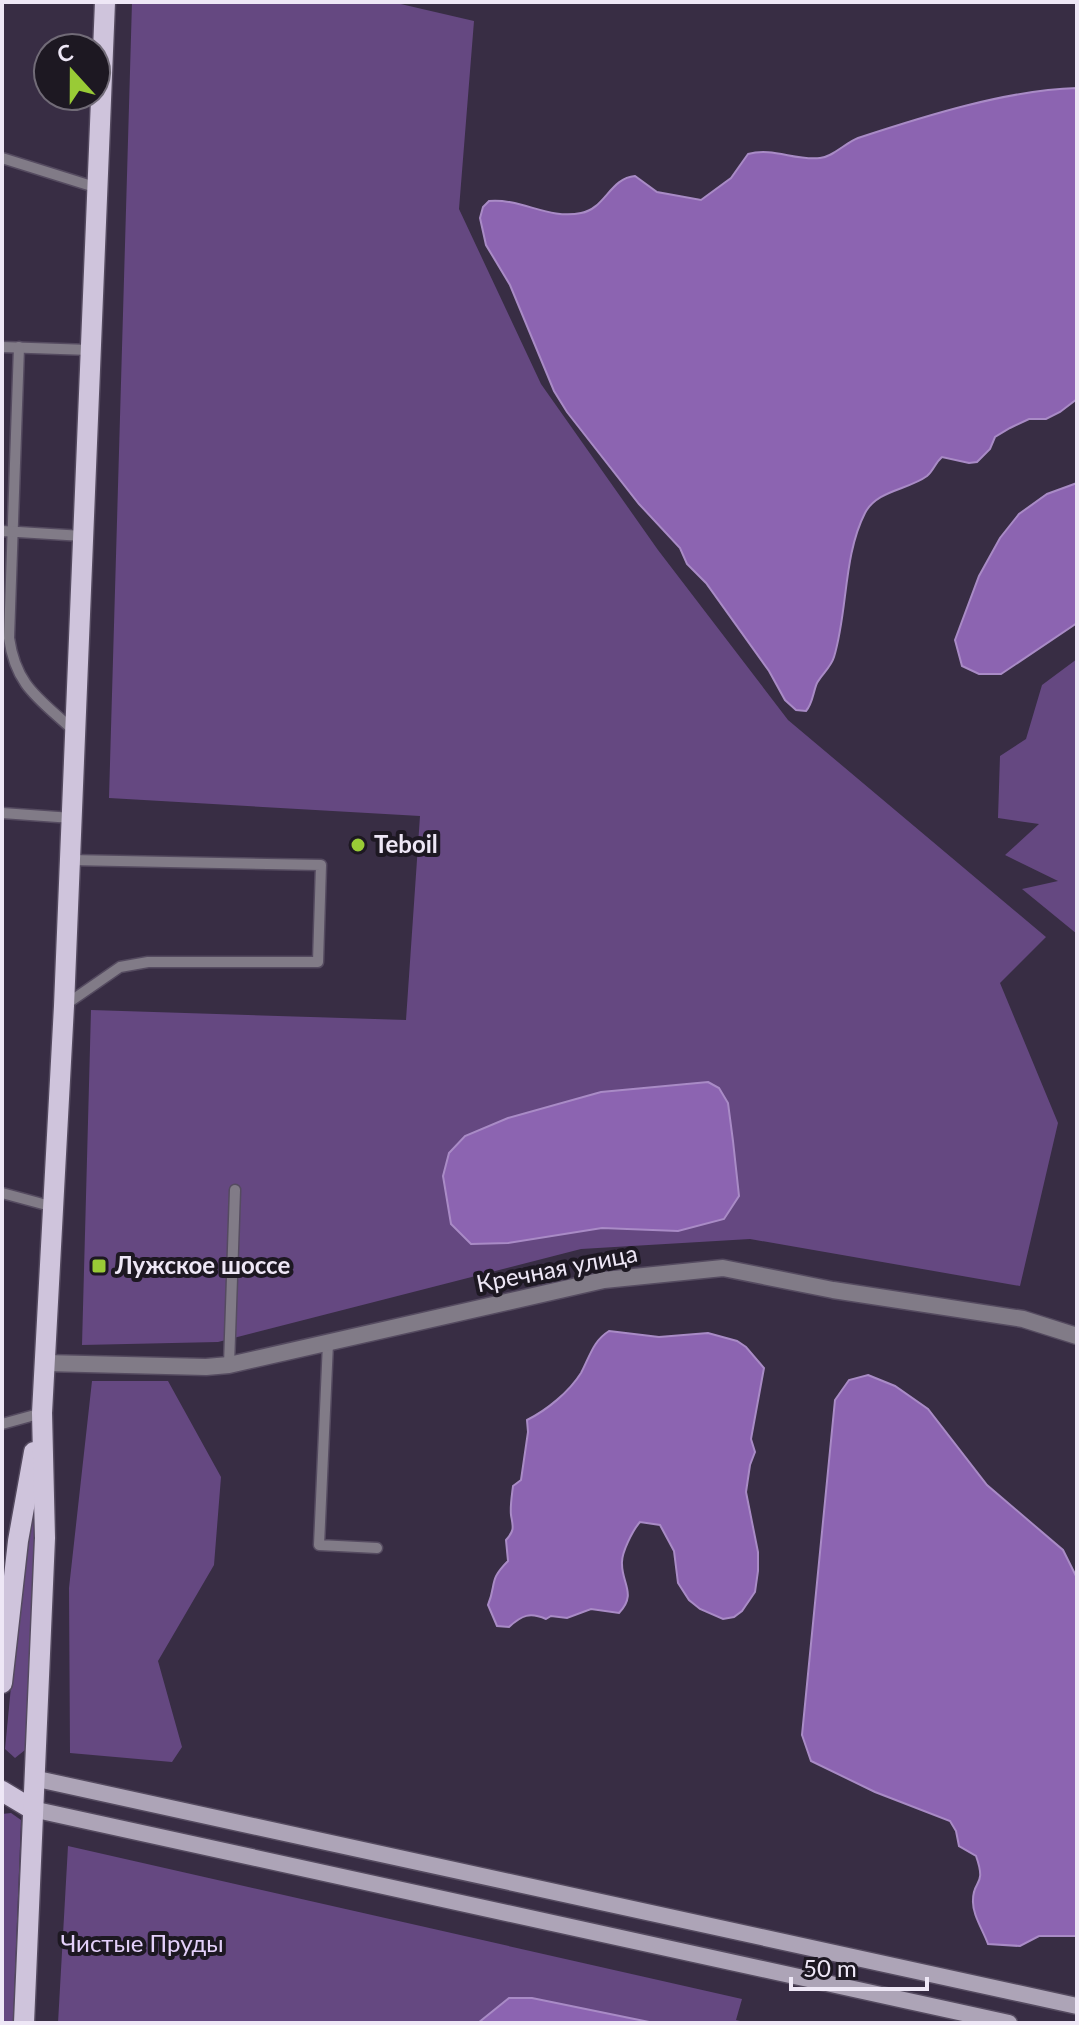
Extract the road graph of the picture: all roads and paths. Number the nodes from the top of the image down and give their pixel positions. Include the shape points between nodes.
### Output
1 (105, 2) edge
2 (2, 158) edge
3 (98, 188) junction
4 (2, 347) edge
5 (19, 347) junction
6 (90, 350) junction
7 (8, 532) edge
8 (83, 536) junction
9 (75, 733) junction
10 (2, 813) edge
11 (72, 818) junction
12 (70, 860) junction
13 (64, 1006) junction
14 (235, 1190) dead end
15 (2, 1193) edge
16 (54, 1207) junction
17 (1077, 1336) edge
18 (328, 1343) junction
19 (45, 1363) junction
20 (229, 1365) junction
21 (42, 1413) junction
22 (2, 1424) edge
23 (377, 1548) dead end
24 (5, 1611) edge
25 (2, 1683) edge
26 (33, 1778) junction
27 (2, 1784) edge
28 (2, 1791) edge
29 (32, 1809) junction
30 (1077, 2006) edge
31 (24, 2023) edge
32 (1009, 2023) edge

1 - 3 main road
2 - 3 lane
3 - 6 main road
4 - 5 lane
5 - 6 lane
5 - 7 lane
6 - 8 main road
7 - 8 lane
7 - 9 lane via 12,659 21,681
8 - 9 main road
9 - 11 main road
10 - 11 lane
11 - 12 main road
12 - 13 main road
12 - 13 lane via 321,865 318,962 148,962 120,967
13 - 16 main road
14 - 20 lane
15 - 16 lane
16 - 19 main road
17 - 18 street, Кречная улица via 1023,1319 723,1268 604,1280
18 - 20 street, Кречная улица
18 - 23 lane via 319,1545
19 - 20 street, Кречная улица
19 - 21 main road
21 - 22 lane
21 - 24 main road
21 - 26 main road via 45,1538
24 - 25 main road
26 - 27 main road
26 - 29 main road
26 - 30 main road
28 - 29 main road
29 - 31 main road
29 - 32 main road

